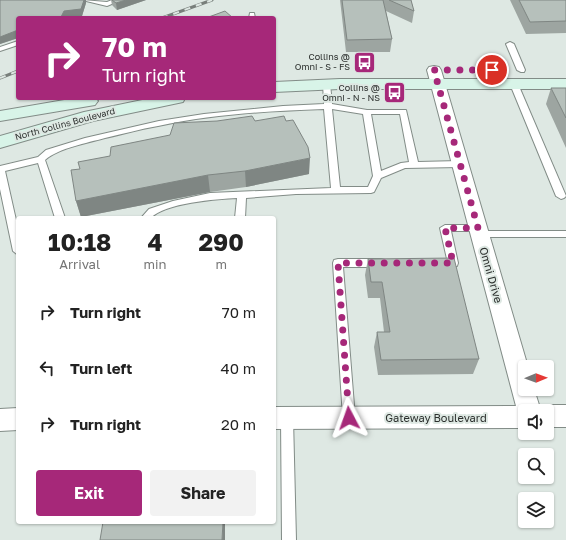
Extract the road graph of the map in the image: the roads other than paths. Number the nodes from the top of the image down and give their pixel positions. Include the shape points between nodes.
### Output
1 (85, 0) edge
2 (118, 0) edge
3 (16, 44) edge
4 (510, 44) dead end
5 (0, 49) edge
6 (566, 70) edge
7 (276, 72) edge
8 (436, 77) junction
9 (517, 77) junction
10 (326, 84) junction
11 (566, 84) edge
12 (276, 87) edge
13 (89, 100) edge
14 (91, 100) edge
15 (167, 100) edge
16 (329, 106) junction
17 (367, 112) junction
18 (0, 116) edge
19 (0, 126) edge
20 (0, 142) edge
21 (41, 158) junction
22 (414, 164) junction
23 (460, 164) junction
24 (377, 176) junction
25 (336, 192) junction
26 (242, 195) junction
27 (561, 196) dead end
28 (59, 216) edge
29 (148, 216) edge
30 (240, 216) edge
31 (479, 231) junction
32 (566, 234) edge
33 (16, 242) edge
34 (392, 263) edge
35 (438, 263) edge
36 (527, 404) edge
37 (554, 416) edge
38 (566, 416) edge
39 (518, 417) edge
40 (280, 418) edge
41 (349, 418) junction
42 (16, 419) edge
43 (0, 420) edge
44 (289, 540) edge

1 - 2 lane via 107,4
3 - 5 lane
4 - 9 lane
6 - 9 main road
7 - 8 main road
8 - 9 main road
8 - 10 main road
8 - 23 street, Omni Drive
9 - 11 main road
9 - 27 lane
10 - 12 main road
10 - 16 lane
13 - 18 main road
14 - 19 main road, North Collins Boulevard
15 - 20 main road, North Collins Boulevard via 90,116
16 - 17 lane
16 - 21 lane via 283,108 159,123 88,140 49,152
16 - 25 lane
17 - 22 lane via 403,112
17 - 24 lane
21 - 28 lane
21 - 33 lane via 0,169
22 - 23 lane
22 - 24 lane via 397,167
23 - 31 street, Omni Drive
24 - 25 lane via 371,190
25 - 26 lane via 296,191
26 - 29 lane via 210,196 173,204 152,210
26 - 30 lane
31 - 32 lane
31 - 35 lane via 445,228 453,263
31 - 36 street, Omni Drive
34 - 41 lane via 338,263
37 - 38 street
39 - 41 street, Gateway Boulevard
40 - 41 street, Gateway Boulevard
40 - 44 lane
42 - 43 street

